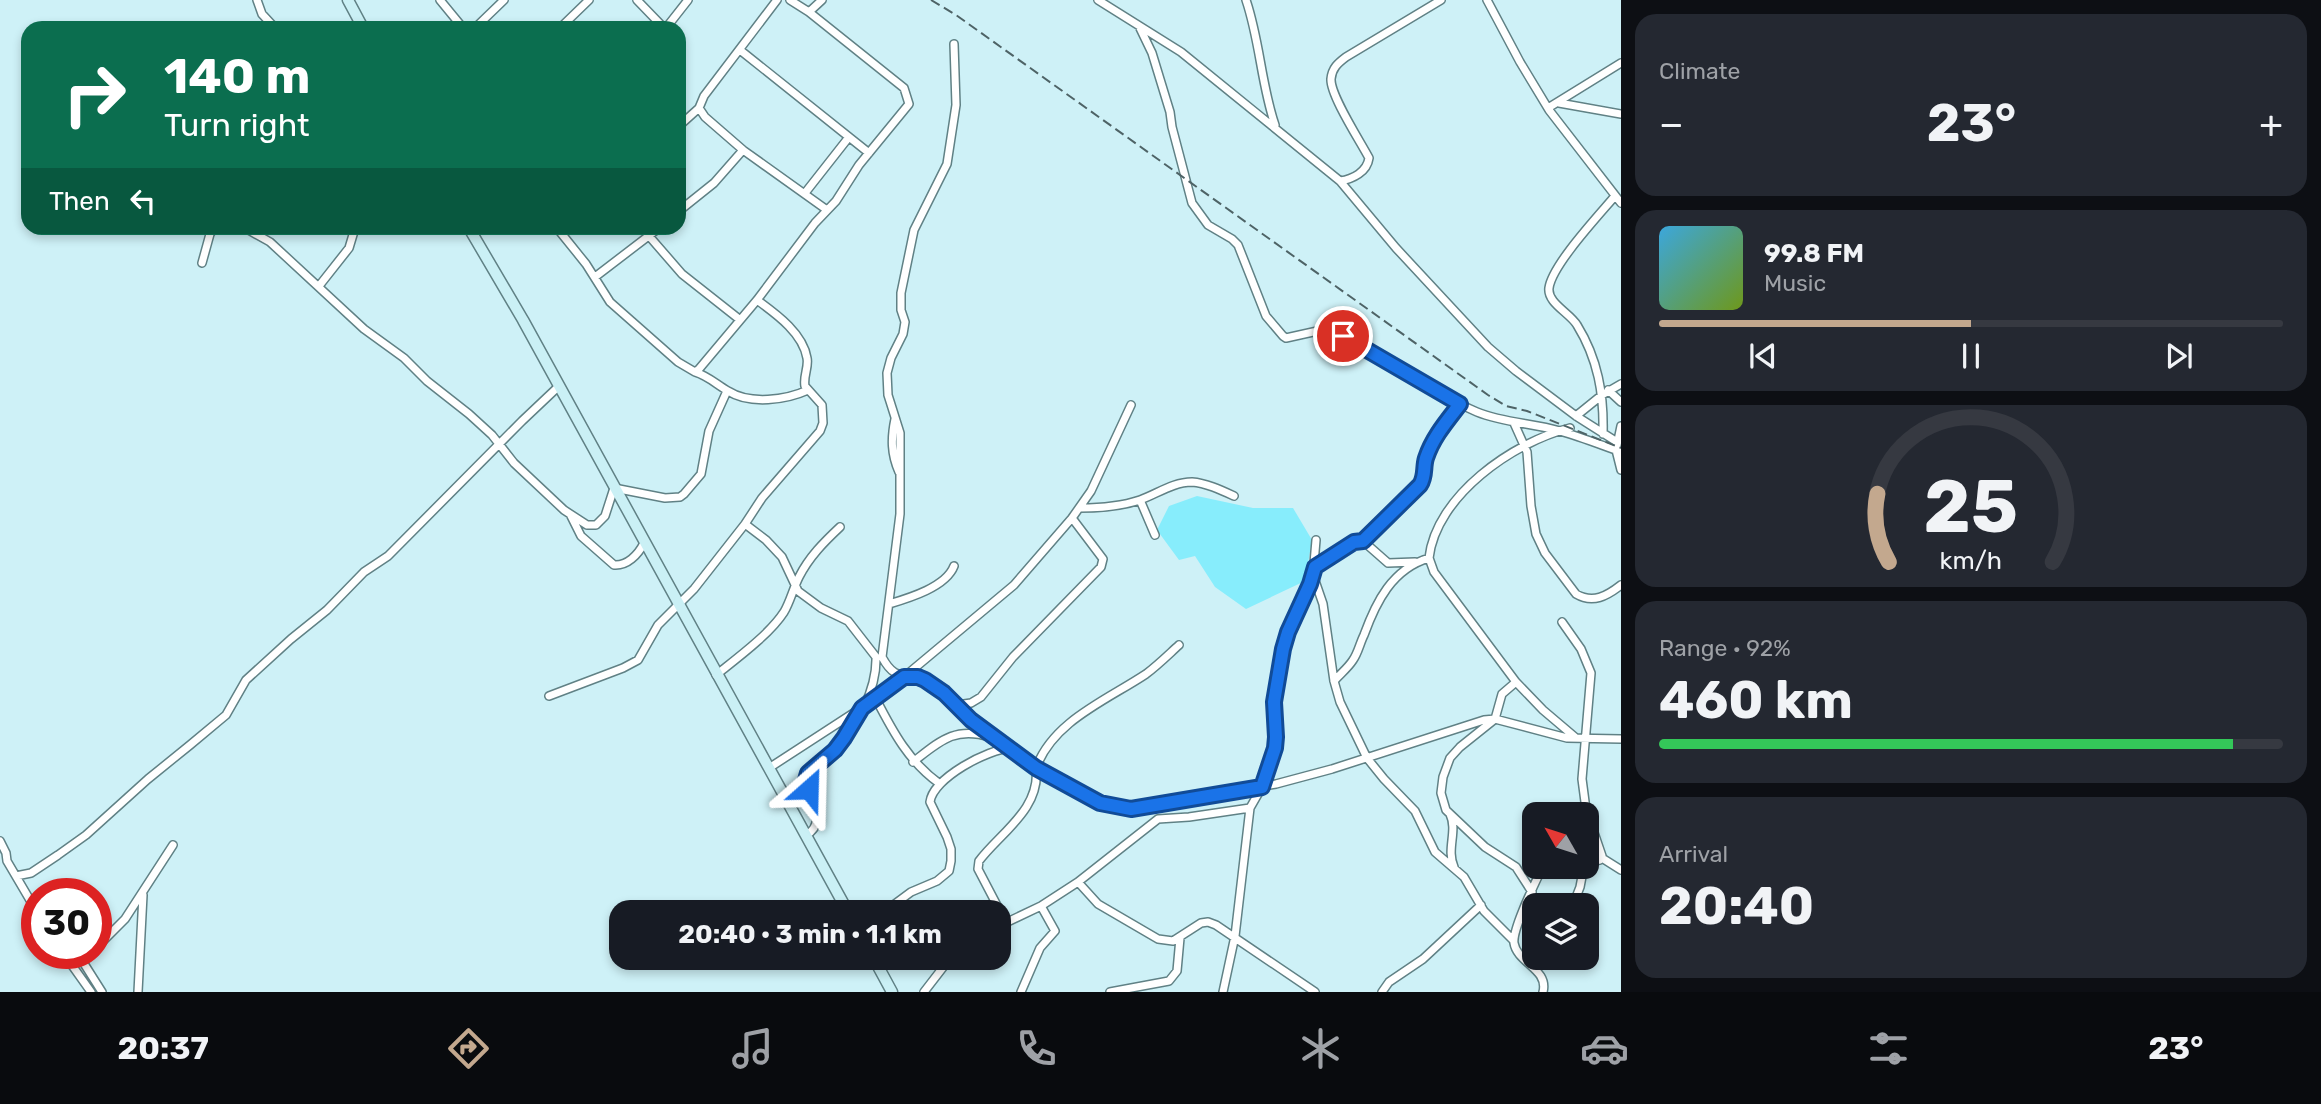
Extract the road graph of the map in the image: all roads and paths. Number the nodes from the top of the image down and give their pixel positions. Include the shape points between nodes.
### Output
1 (257, 0) edge
2 (348, 0) edge
3 (440, 0) edge
4 (503, 0) edge
5 (589, 0) edge
6 (637, 0) edge
7 (688, 0) edge
8 (777, 0) edge
9 (790, 0) edge
10 (822, 0) edge
11 (1098, 0) edge
12 (1246, 0) edge
13 (1440, 0) edge
14 (1487, 0) edge
15 (809, 12) junction
16 (268, 21) edge
17 (359, 21) edge
18 (457, 21) edge
19 (482, 21) edge
20 (567, 21) edge
21 (658, 21) edge
22 (671, 21) edge
23 (1139, 26) junction
24 (954, 44) dead end
25 (740, 50) junction
26 (1621, 63) edge
27 (1559, 103) junction
28 (699, 108) junction
29 (1548, 108) junction
30 (1621, 114) edge
31 (686, 120) edge
32 (1275, 127) junction
33 (849, 137) junction
34 (743, 150) junction
35 (869, 153) junction
36 (1340, 181) junction
37 (805, 193) junction
38 (1615, 196) junction
39 (1621, 204) edge
40 (686, 205) edge
41 (827, 209) junction
42 (210, 235) edge
43 (258, 235) edge
44 (353, 235) edge
45 (473, 235) edge
46 (562, 235) edge
47 (649, 236) joint
48 (202, 263) dead end
49 (595, 278) junction
50 (318, 286) junction
51 (757, 300) junction
52 (739, 319) junction
53 (695, 372) junction
54 (1621, 384) edge
55 (559, 386) junction
56 (808, 390) junction
57 (727, 391) junction
58 (1605, 393) junction
59 (1621, 402) edge
60 (1460, 404) junction
61 (1131, 405) dead end
62 (1576, 416) junction
63 (1514, 423) junction
64 (1570, 428) dead end
65 (1559, 431) junction
66 (1603, 433) junction
67 (1619, 440) edge
68 (499, 444) junction
69 (1526, 447) junction
70 (1621, 470) edge
71 (614, 488) junction
72 (1234, 496) dead end
73 (1140, 500) junction
74 (1080, 508) junction
75 (571, 516) junction
76 (1072, 518) junction
77 (745, 524) junction
78 (840, 527) dead end
79 (1155, 535) dead end
80 (1316, 540) dead end
81 (1363, 541) junction
82 (644, 543) junction
83 (1429, 558) junction
84 (1419, 561) junction
85 (954, 566) dead end
86 (1314, 571) junction
87 (1621, 585) edge
88 (794, 587) junction
89 (889, 604) junction
90 (678, 605) junction
91 (1562, 622) dead end
92 (1179, 645) dead end
93 (716, 675) junction
94 (904, 677) junction
95 (1334, 681) junction
96 (1516, 682) junction
97 (549, 696) dead end
98 (876, 699) junction
99 (957, 705) junction
100 (862, 708) junction
101 (1495, 719) junction
102 (1580, 738) junction
103 (999, 739) junction
104 (1621, 739) edge
105 (1011, 748) junction
106 (1367, 758) junction
107 (913, 762) junction
108 (769, 768) junction
109 (1036, 768) junction
110 (940, 785) junction
111 (1262, 787) junction
112 (1586, 802) edge
113 (1250, 808) junction
114 (1450, 814) junction
115 (806, 835) junction
116 (0, 841) edge
117 (173, 845) dead end
118 (1600, 852) edge
119 (1602, 858) joint
120 (6, 862) junction
121 (1454, 867) junction
122 (0, 868) edge
123 (1621, 870) edge
124 (16, 876) junction
125 (1538, 879) edge
126 (1077, 882) junction
127 (21, 885) edge
128 (1532, 892) junction
129 (143, 893) junction
130 (841, 900) edge
131 (900, 900) edge
132 (994, 900) edge
133 (1481, 905) junction
134 (1041, 906) junction
135 (1011, 922) edge
136 (112, 932) edge
137 (1235, 936) junction
138 (1180, 938) junction
139 (1513, 940) junction
140 (78, 969) edge
141 (88, 969) edge
142 (880, 970) edge
143 (941, 970) edge
144 (91, 992) edge
145 (102, 992) edge
146 (138, 992) edge
147 (892, 992) edge
148 (923, 992) edge
149 (1021, 992) edge
150 (1110, 992) edge
151 (1223, 992) edge
152 (1315, 992) edge
153 (1382, 992) edge
154 (1543, 992) edge

1 - 16 street
2 - 17 main road
3 - 18 street
4 - 19 street
5 - 20 street
6 - 21 street
7 - 22 street
8 - 25 street
9 - 15 street
10 - 15 street
11 - 23 street
12 - 32 street
13 - 36 street via 1346,57 1332,71 1331,87 1369,158 1359,174
14 - 29 street
15 - 35 street via 908,95 908,106
23 - 32 street via 1181,52
23 - 60 street via 1170,112 1192,203 1208,225 1238,245 1266,316 1278,331 1286,338 1332,331
24 - 89 street via 956,105 947,164 914,230 901,293 903,334 887,373 888,395 900,433 900,514
25 - 28 street
25 - 33 street
26 - 27 street
27 - 29 street
27 - 30 street
28 - 31 street
28 - 34 street
29 - 38 street
32 - 36 street
33 - 35 street
33 - 37 street
34 - 37 street
34 - 40 street
35 - 41 street
36 - 62 street via 1488,346
37 - 41 street
38 - 39 street
38 - 58 street via 1564,260 1549,290 1588,344
41 - 51 street
42 - 48 street
43 - 50 street
44 - 50 street via 349,247
45 - 55 main road
46 - 49 street
47 - 49 street
47 - 52 street via 682,274
49 - 53 street via 610,302
50 - 68 street
51 - 52 street
51 - 56 street via 803,345
52 - 53 street
53 - 57 street
54 - 58 street
55 - 68 street
55 - 71 main road
56 - 57 street via 770,400
56 - 77 street via 822,405 820,431
57 - 71 street via 709,431 701,474 684,494 665,498
58 - 59 street
58 - 62 street
58 - 66 street
60 - 63 street
60 - 81 street via 1432,444 1420,485
61 - 74 street
62 - 66 street
63 - 65 street
63 - 69 street
64 - 65 street
65 - 67 street
65 - 69 street
66 - 67 street
67 - 70 street
68 - 75 street
68 - 124 street via 388,556 364,572 246,680 226,715 86,835 31,873
69 - 83 street via 1499,462 1458,497 1431,542
69 - 87 street via 1536,534 1545,553 1582,597 1607,595
71 - 75 street via 600,523 587,525
71 - 82 main road
72 - 73 street via 1192,482
73 - 74 street
73 - 79 street
74 - 76 street
75 - 82 street via 580,536 614,565 632,558
76 - 94 street via 1014,585
76 - 99 street via 1098,552 1101,566 981,697
77 - 88 street via 782,557
77 - 90 street
78 - 88 street via 810,559
80 - 86 street
81 - 84 street via 1388,563
81 - 86 street via 1354,542
82 - 90 main road
83 - 84 street
83 - 96 street via 1434,572
84 - 95 street via 1385,589 1355,657
85 - 89 street via 948,577
86 - 95 street
86 - 111 street via 1283,649 1274,702 1275,748
88 - 93 street via 775,623
88 - 100 street via 848,621 876,657 875,676
89 - 94 street via 882,657 892,671
90 - 93 main road
90 - 97 street via 658,625 638,660
91 - 102 street via 1591,673
92 - 109 street via 1052,739
93 - 108 main road
94 - 98 street
94 - 99 street via 925,680
95 - 106 street
96 - 101 street via 1502,694
96 - 102 street
98 - 100 street
98 - 107 street
99 - 103 street
100 - 108 street
100 - 115 street via 839,744 808,773 816,821
101 - 102 street
101 - 106 street
101 - 114 street via 1454,752 1446,767 1442,799
102 - 104 street
102 - 112 street
103 - 105 street
103 - 107 street via 960,733
105 - 109 street
105 - 110 street via 983,755
106 - 111 street
106 - 121 street via 1415,811 1435,852
107 - 110 street
108 - 115 main road
109 - 111 street via 1100,803 1131,809
109 - 132 street via 1035,786 1019,818 979,861 978,869
110 - 131 street via 930,802 951,849 948,871
111 - 113 street
113 - 126 street via 1158,819
113 - 137 street
114 - 121 street
114 - 128 street via 1490,851 1516,867
115 - 130 main road
116 - 120 street
117 - 129 street
118 - 119 street
119 - 123 street
120 - 122 street
120 - 124 street
121 - 133 street
124 - 127 street
125 - 128 street
126 - 134 street
126 - 138 street via 1098,904 1158,939
128 - 139 street
129 - 136 street
129 - 146 street
133 - 139 street
133 - 153 street
134 - 135 street
134 - 149 street via 1055,931 1040,948
137 - 138 street via 1208,922
137 - 151 street
137 - 152 street
138 - 150 street via 1177,971 1169,981
139 - 154 street via 1541,977
140 - 144 street
141 - 145 street
142 - 147 main road
143 - 148 street

